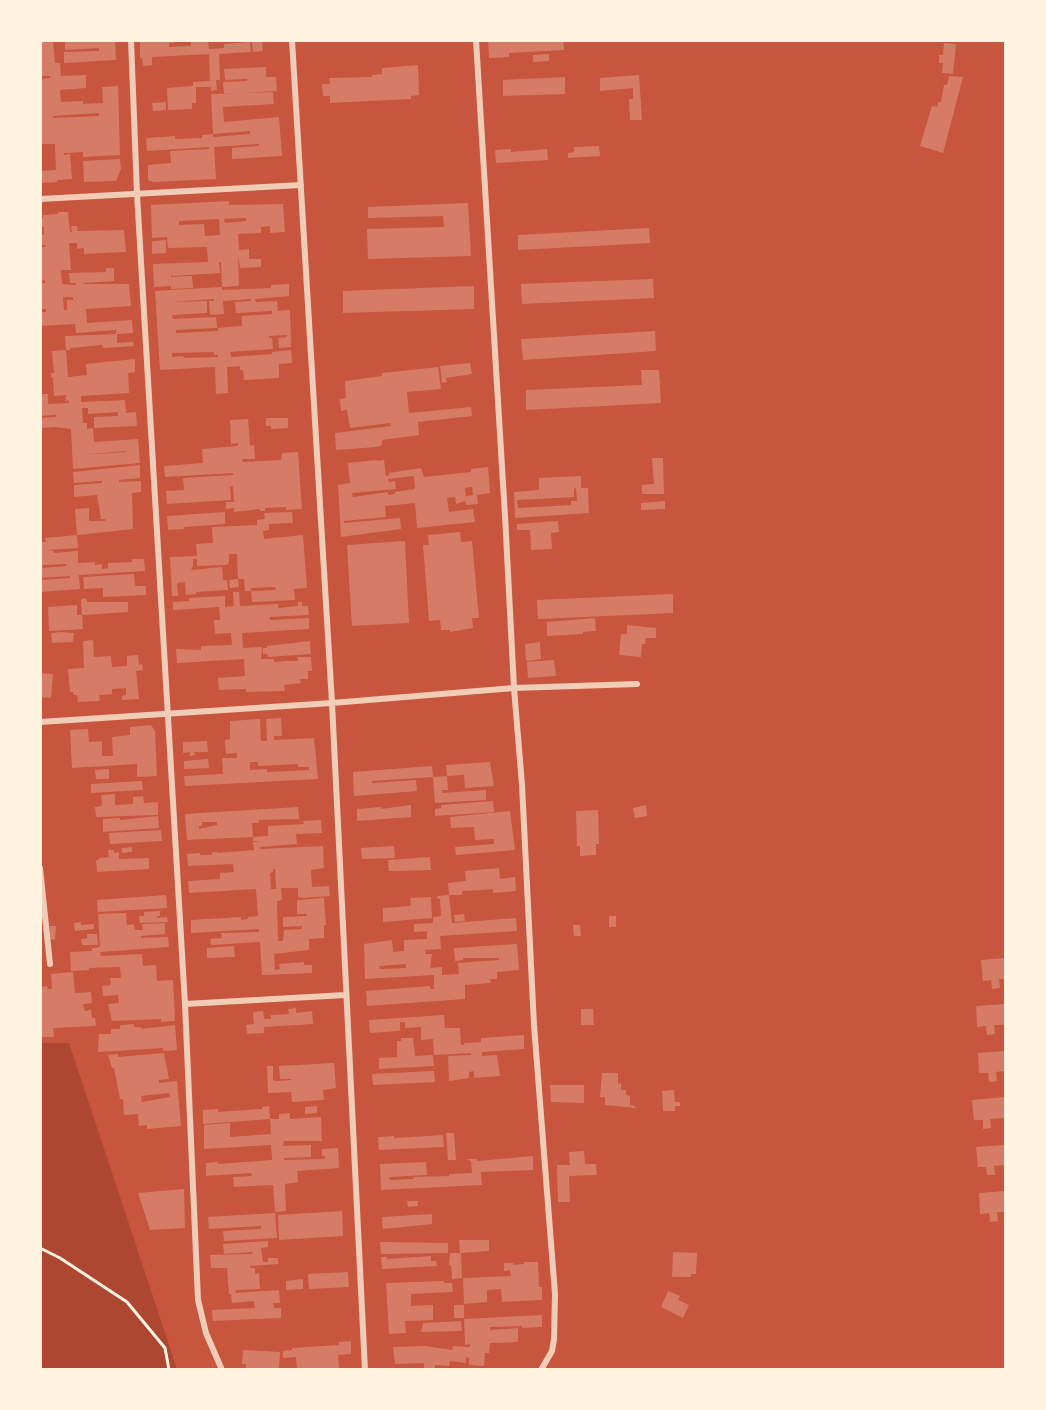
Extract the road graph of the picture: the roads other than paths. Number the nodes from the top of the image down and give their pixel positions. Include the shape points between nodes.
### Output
1 (131, 40) edge
2 (292, 40) edge
3 (476, 40) edge
4 (301, 184) junction
5 (137, 194) junction
6 (40, 199) edge
7 (638, 684) dead end
8 (514, 688) junction
9 (332, 704) junction
10 (169, 715) junction
11 (40, 722) edge
12 (40, 868) edge
13 (50, 964) dead end
14 (345, 995) junction
15 (185, 1004) junction
16 (222, 1370) edge
17 (365, 1370) edge
18 (541, 1370) edge

1 - 5 street
2 - 4 street
3 - 8 street
4 - 5 street
4 - 9 street
5 - 6 street
5 - 10 street
7 - 8 street
8 - 9 street
8 - 18 street via 536,1058 555,1294 555,1339
9 - 10 street
9 - 14 street
10 - 11 street
10 - 15 street
12 - 13 street
14 - 15 street
14 - 17 street
15 - 16 street via 198,1300 201,1319

